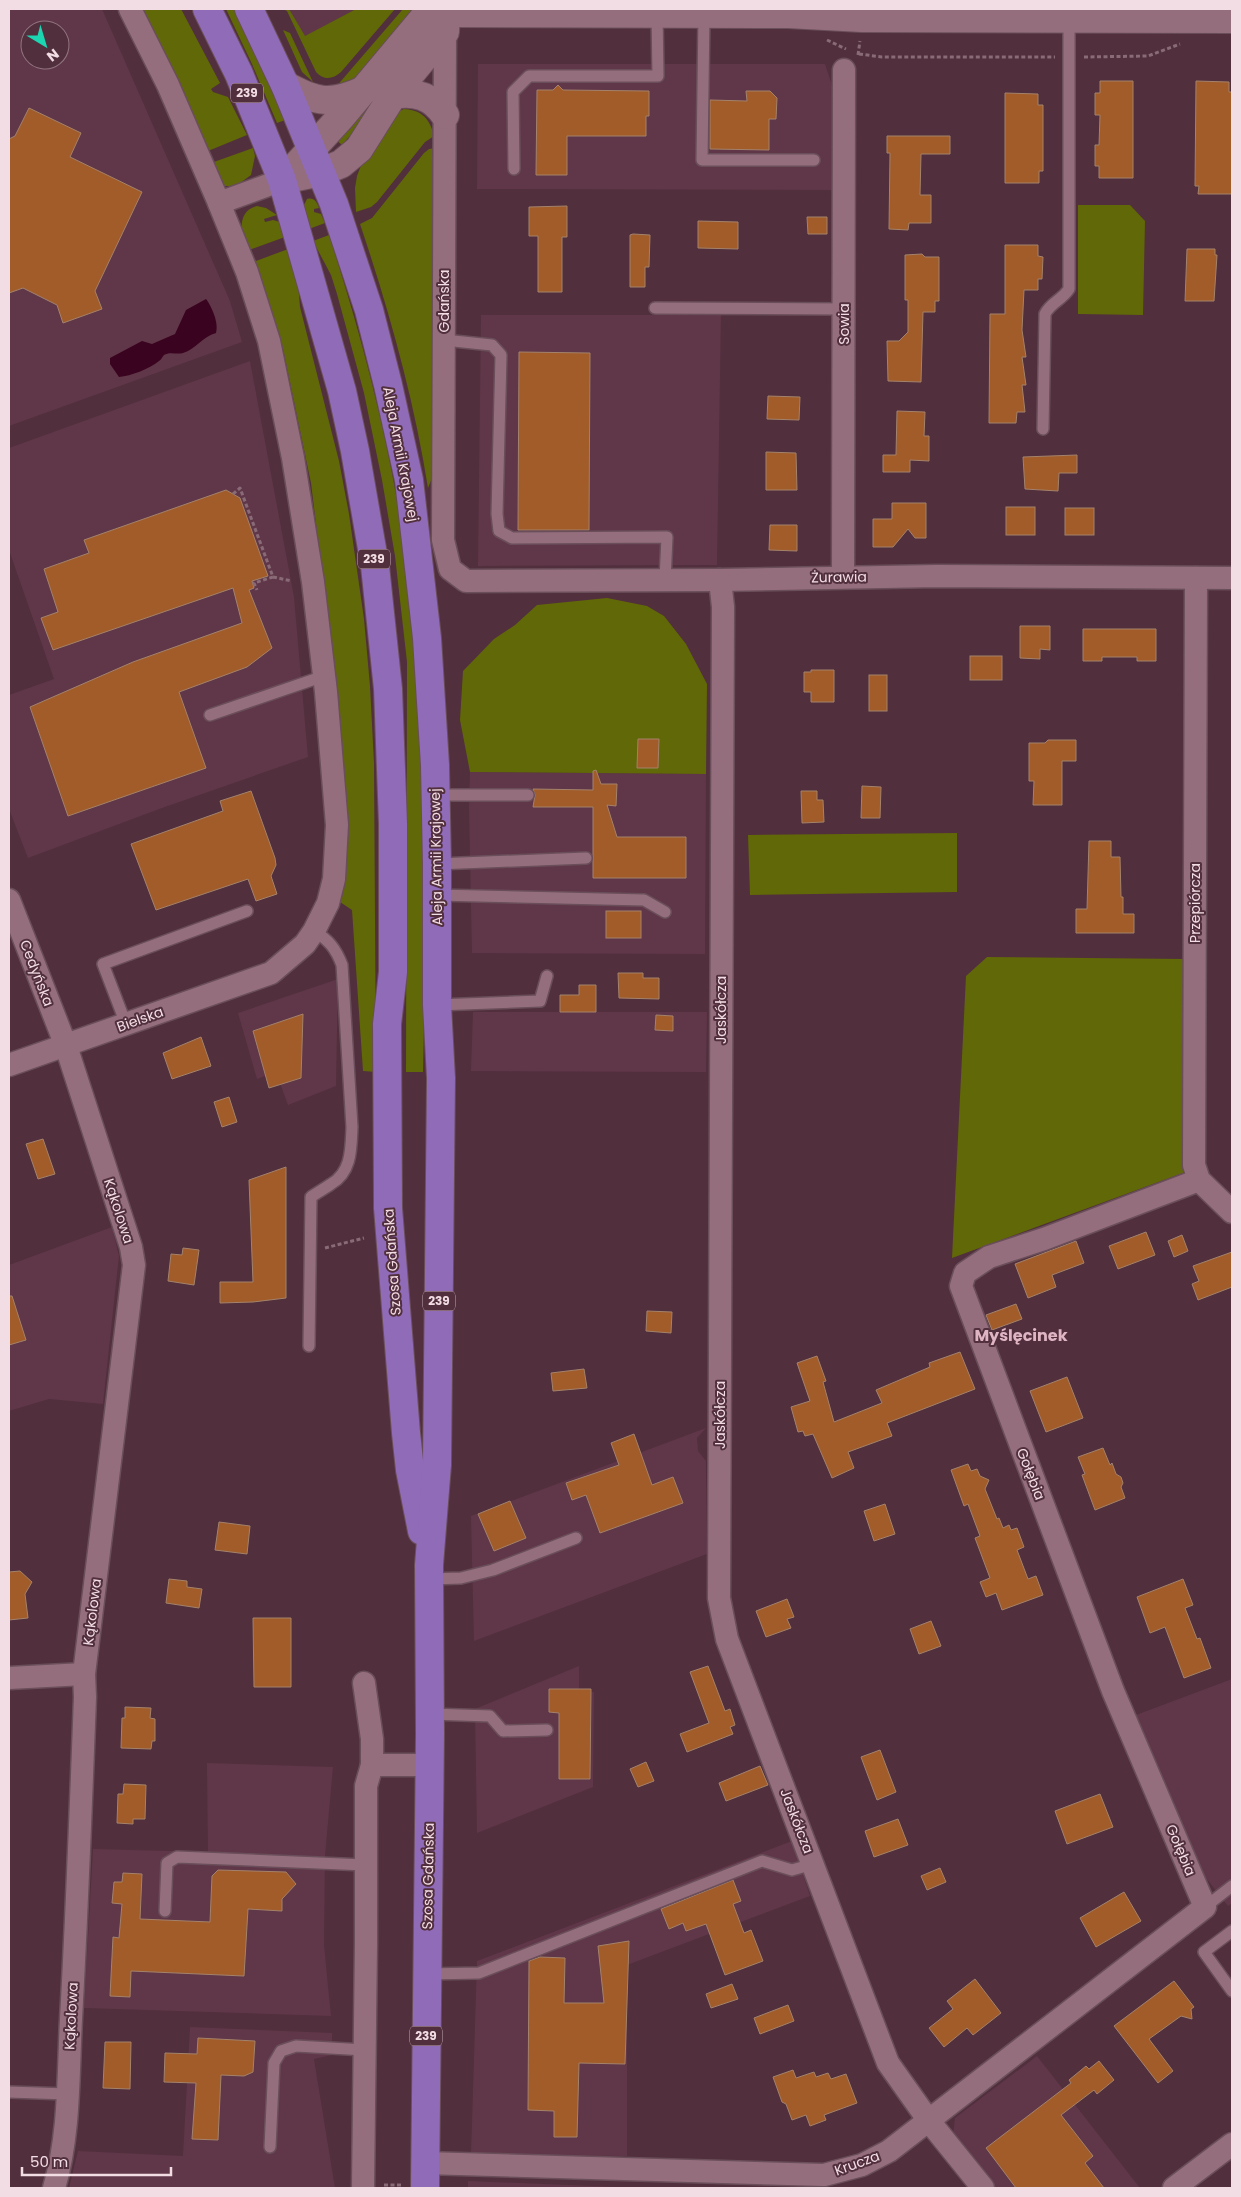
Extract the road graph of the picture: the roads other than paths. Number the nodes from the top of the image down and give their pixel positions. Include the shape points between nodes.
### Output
1 (130, 9) edge
2 (207, 9) edge
3 (249, 9) edge
4 (788, 11) edge
5 (657, 13) junction
6 (704, 14) junction
7 (446, 18) edge
8 (1069, 19) junction
9 (1232, 19) edge
10 (852, 62) road end
11 (285, 85) junction
12 (364, 90) junction
13 (393, 95) junction
14 (445, 115) junction
15 (814, 160) dead end
16 (317, 161) junction
17 (514, 169) dead end
18 (282, 180) junction
19 (219, 203) junction
20 (656, 308) dead end
21 (844, 309) junction
22 (444, 340) junction
23 (1043, 428) dead end
24 (450, 570) joint
25 (843, 577) junction
26 (1196, 578) junction
27 (1232, 578) edge
28 (665, 580) junction
29 (720, 580) junction
30 (324, 676) junction
31 (210, 715) dead end
32 (436, 795) junction
33 (528, 795) dead end
34 (586, 858) dead end
35 (437, 864) junction
36 (437, 895) junction
37 (9, 900) edge
38 (247, 911) dead end
39 (665, 912) dead end
40 (314, 931) junction
41 (437, 955) joint
42 (547, 976) dead end
43 (437, 1005) junction
44 (126, 1024) junction
45 (66, 1046) junction
46 (9, 1065) edge
47 (1199, 1180) junction
48 (1232, 1212) edge
49 (308, 1346) dead end
50 (576, 1538) dead end
51 (429, 1572) junction
52 (84, 1674) junction
53 (9, 1678) edge
54 (364, 1683) dead end
55 (430, 1714) junction
56 (546, 1730) dead end
57 (372, 1764) junction
58 (429, 1765) junction
59 (814, 1864) junction
60 (366, 1865) junction
61 (1232, 1886) edge
62 (1205, 1907) junction
63 (165, 1911) dead end
64 (1232, 1931) edge
65 (427, 1974) junction
66 (1232, 1991) edge
67 (365, 2050) junction
68 (9, 2092) edge
69 (67, 2094) junction
70 (929, 2121) junction
71 (1232, 2144) edge
72 (270, 2147) dead end
73 (416, 2179) edge
74 (54, 2188) edge
75 (363, 2188) edge
76 (983, 2188) edge
77 (1174, 2188) edge

1 - 19 street via 168,85
2 - 18 main road, 239 via 239,74
3 - 11 main road, Aleja Armii Krajowej / 239
4 - 6 street
4 - 8 street via 862,18
5 - 6 street
5 - 7 street
5 - 17 lane via 658,76 529,76 513,92
6 - 15 lane via 702,160
7 - 12 street via 423,19
7 - 13 street
7 - 14 street, Gdańska
8 - 9 street
8 - 23 lane via 1069,289 1064,297 1048,307 1045,314
10 - 21 street, Sowia
11 - 12 street via 309,96 333,101
11 - 16 main road, Aleja Armii Krajowej / 239
12 - 16 street
13 - 14 street via 409,93 423,96
13 - 16 street via 359,149 341,164
14 - 22 street, Gdańska
16 - 18 street
16 - 32 main road, Aleja Armii Krajowej / 239 via 369,310 409,480 428,646
18 - 19 street
18 - 51 main road, Szosa Gdańska / 239 via 342,391 355,451 375,566 388,689 392,760 393,957 387,1024 389,1216 409,1461
19 - 30 street via 270,341 313,582
20 - 21 lane
21 - 25 street, Sowia
22 - 24 street, Gdańska via 443,540
22 - 28 lane via 492,346 501,355 499,531 512,538 666,537
24 - 28 street, Żurawia via 466,581
25 - 26 street, Żurawia
25 - 29 street, Żurawia
26 - 27 street, Żurawia
26 - 47 street, Przepiórcza via 1194,1165
28 - 29 street, Żurawia
29 - 59 street, Jaskółcza via 720,1598 727,1639
30 - 31 lane
30 - 40 street via 337,825 336,860 329,900
32 - 33 lane
32 - 35 main road, Aleja Armii Krajowej / 239
34 - 35 lane
35 - 36 main road, Aleja Armii Krajowej / 239
36 - 39 lane via 644,900
36 - 41 main road, Aleja Armii Krajowej / 239
37 - 45 street, Cedyńska
38 - 44 lane via 103,964
40 - 44 street, Bielska via 305,944 271,973
40 - 49 lane via 337,950 342,965 352,1127 351,1151 342,1176 311,1197
41 - 43 main road, Szosa Gdańska / 239
42 - 43 lane via 540,1001
43 - 51 main road, Szosa Gdańska / 239 via 441,1078 437,1464
44 - 45 street, Bielska
45 - 46 street, Bielska
45 - 52 street, Kąkolowa via 131,1247 134,1266
47 - 48 street
47 - 62 street, Gołębia via 990,1257 965,1273 961,1286 1113,1691
50 - 51 lane via 493,1570 461,1578
51 - 55 main road, Szosa Gdańska / 239
52 - 53 street
52 - 69 street, Kąkolowa
54 - 57 street via 372,1738
55 - 56 lane via 490,1716 503,1731
55 - 58 main road, Szosa Gdańska / 239
57 - 58 street
57 - 60 street via 366,1786
58 - 65 main road, Szosa Gdańska / 239
59 - 65 lane via 792,1870 762,1861 479,1973
59 - 70 street, Jaskółcza via 888,2063
60 - 63 lane via 177,1857 167,1863
60 - 67 street
61 - 62 lane
62 - 70 street, Krucza
64 - 66 lane via 1204,1952
65 - 73 main road, Szosa Gdańska / 239
67 - 72 lane via 296,2046 281,2051 274,2064
67 - 75 street
68 - 69 lane
69 - 74 street, Kąkolowa via 62,2160
70 - 73 street, Krucza via 889,2151 862,2165 824,2175
70 - 76 street, Jaskółcza
71 - 77 street

